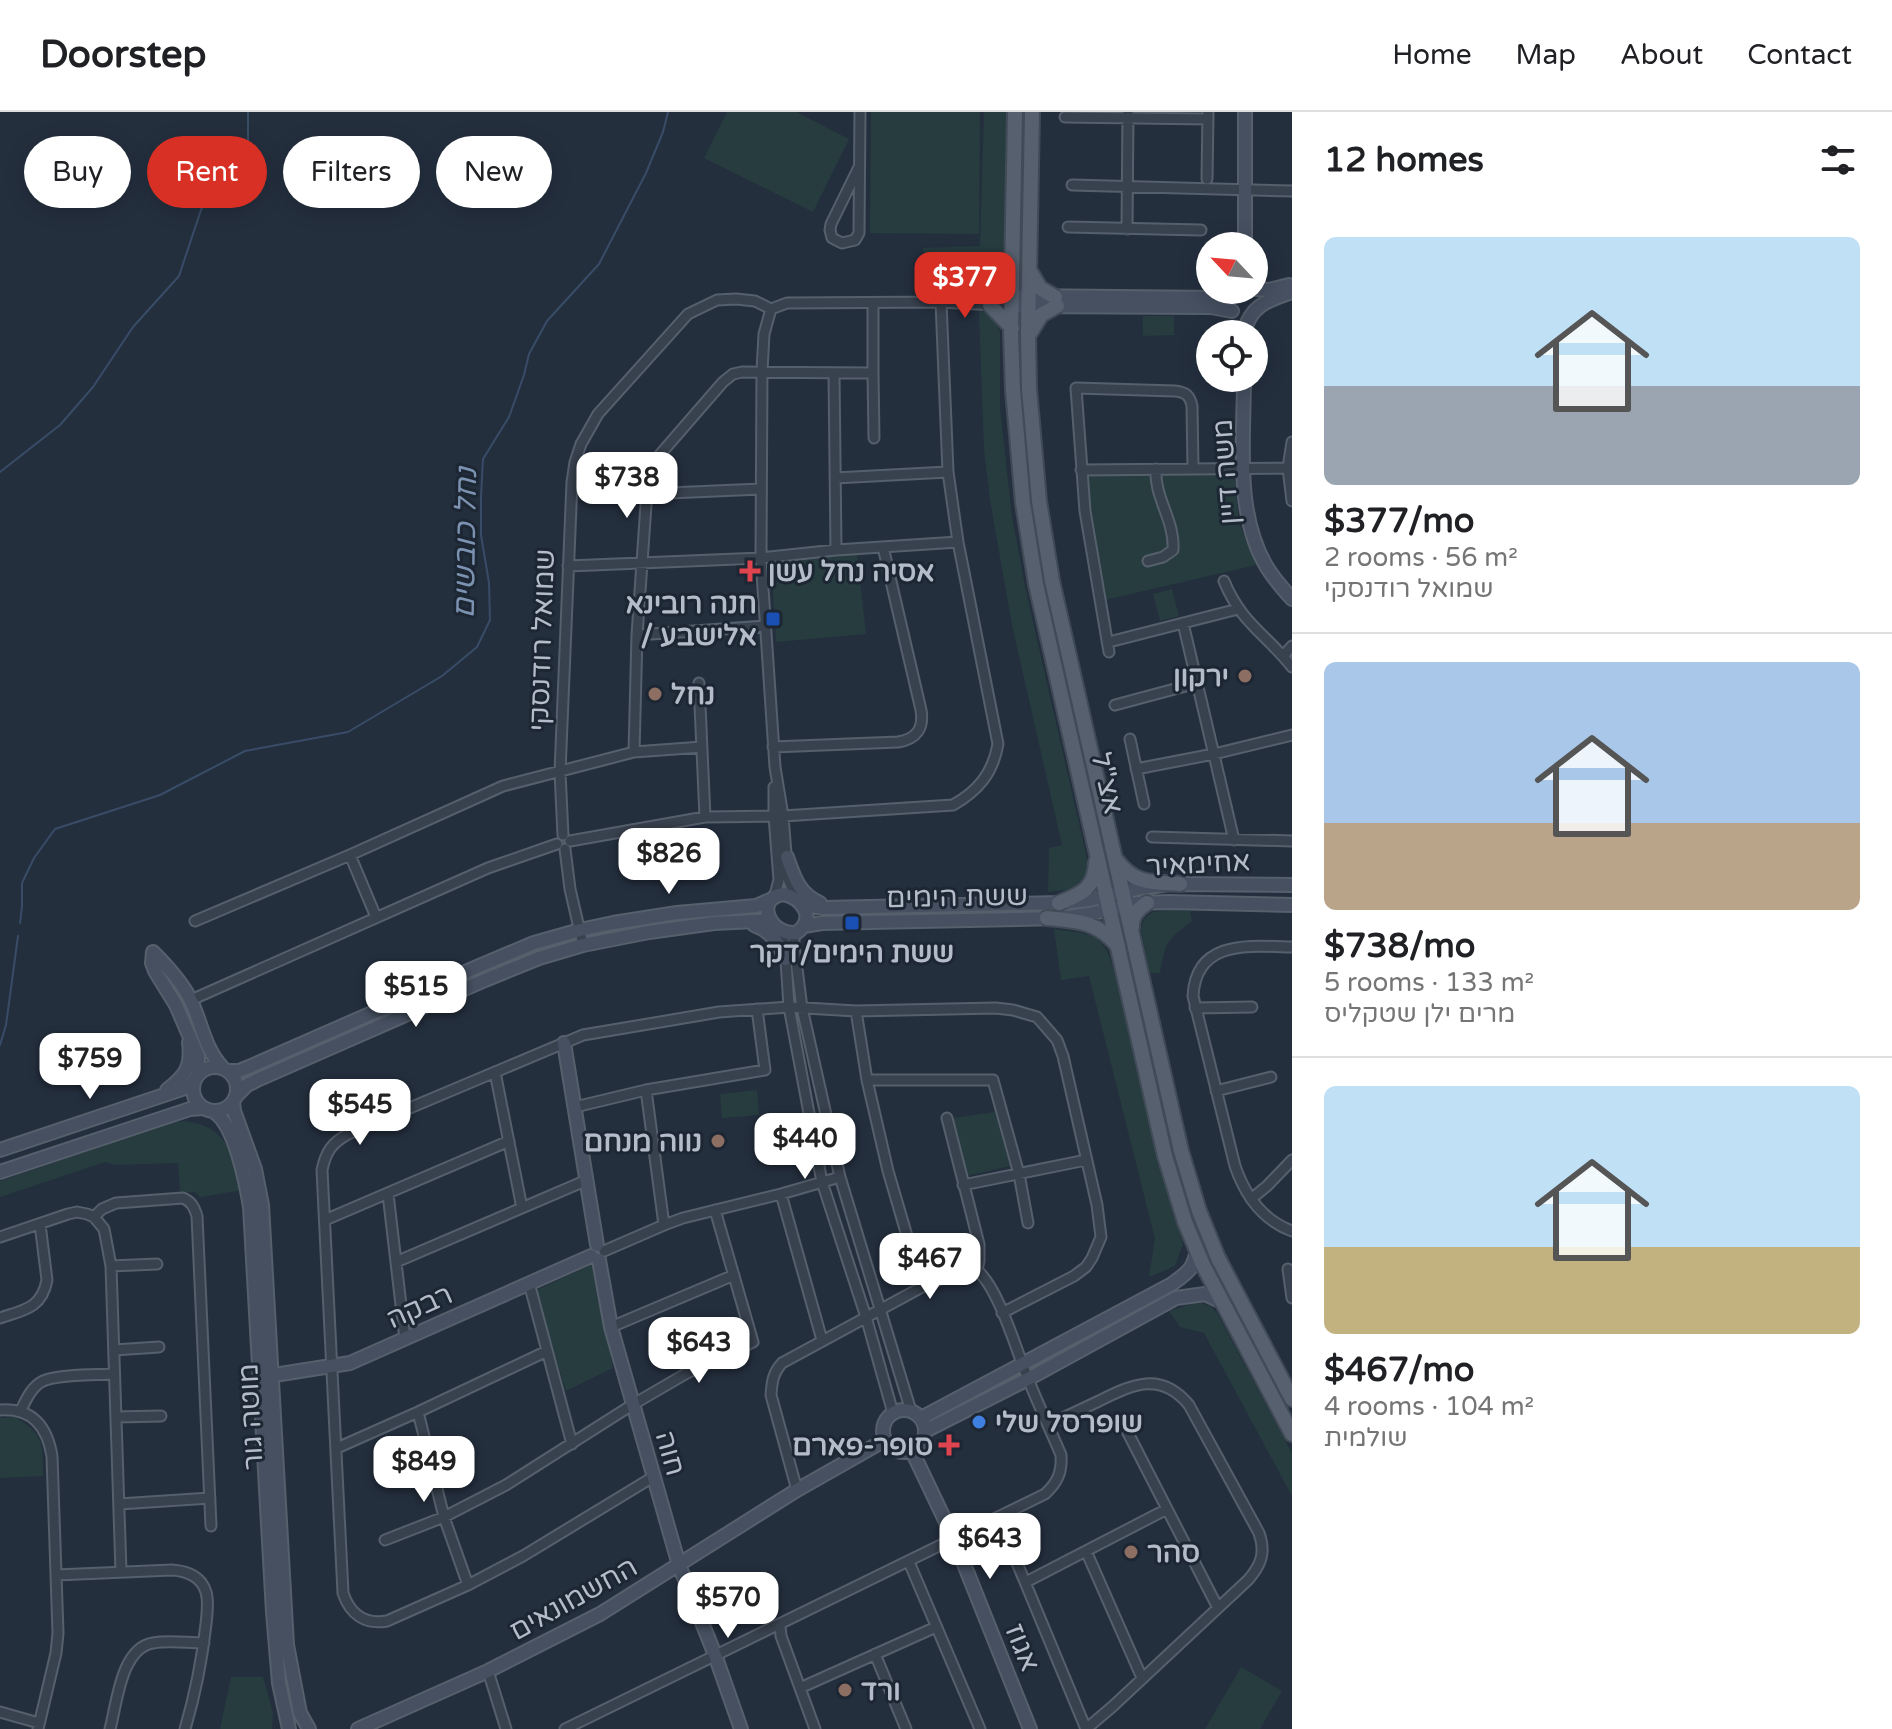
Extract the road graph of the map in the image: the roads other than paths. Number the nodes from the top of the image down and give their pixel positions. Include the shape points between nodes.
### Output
1 (860, 112) edge
2 (1015, 112) edge
3 (1032, 112) edge
4 (1245, 112) edge
5 (1128, 115) edge
6 (1208, 116) edge
7 (1065, 117) dead end
8 (859, 167) junction
9 (1207, 179) dead end
10 (1072, 185) dead end
11 (1128, 187) junction
12 (1245, 190) junction
13 (1292, 191) edge
14 (1068, 227) dead end
15 (1127, 229) junction
16 (1201, 230) dead end
17 (1245, 232) edge
18 (1014, 264) junction
19 (1030, 272) junction
20 (1292, 284) edge
21 (1268, 288) edge
22 (1292, 292) edge
23 (1196, 299) edge
24 (991, 300) junction
25 (1013, 301) junction
26 (941, 302) junction
27 (1029, 302) junction
28 (1056, 302) junction
29 (873, 303) junction
30 (1229, 304) edge
31 (1259, 304) edge
32 (771, 309) junction
33 (1256, 311) junction
34 (1234, 313) junction
35 (1012, 328) junction
36 (1028, 337) junction
37 (762, 371) junction
38 (834, 373) junction
39 (873, 373) junction
40 (1244, 392) edge
41 (874, 438) dead end
42 (1292, 442) edge
43 (1244, 468) junction
44 (1288, 468) junction
45 (1156, 469) junction
46 (1193, 469) junction
47 (1081, 470) junction
48 (948, 472) junction
49 (835, 478) junction
50 (761, 489) junction
51 (646, 494) junction
52 (1292, 501) edge
53 (958, 542) junction
54 (883, 547) junction
55 (836, 550) junction
56 (761, 558) junction
57 (1148, 561) dead end
58 (641, 563) junction
59 (568, 566) junction
60 (1224, 581) dead end
61 (1292, 599) edge
62 (1238, 609) junction
63 (1183, 623) junction
64 (766, 626) junction
65 (637, 635) junction
66 (1292, 646) edge
67 (1283, 656) junction
68 (1292, 667) edge
69 (699, 683) dead end
70 (1197, 683) junction
71 (1115, 705) dead end
72 (1292, 735) edge
73 (1130, 739) dead end
74 (702, 747) junction
75 (773, 747) junction
76 (634, 752) junction
77 (1214, 754) junction
78 (1136, 769) junction
79 (560, 772) junction
80 (1144, 804) dead end
81 (778, 816) junction
82 (705, 817) junction
83 (1152, 837) dead end
84 (1234, 840) junction
85 (1292, 841) edge
86 (564, 842) junction
87 (1097, 854) junction
88 (350, 855) junction
89 (787, 857) junction
90 (1115, 859) junction
91 (1180, 884) junction
92 (1292, 885) edge
93 (774, 897) junction
94 (1124, 899) junction
95 (799, 902) junction
96 (1059, 903) junction
97 (1108, 903) junction
98 (1147, 903) junction
99 (1292, 905) edge
100 (843, 907) junction
101 (376, 917) junction
102 (1047, 918) junction
103 (195, 921) dead end
104 (743, 921) junction
105 (776, 927) junction
106 (801, 929) junction
107 (580, 930) junction
108 (1132, 936) junction
109 (583, 945) junction
110 (1118, 946) junction
111 (1292, 947) edge
112 (786, 959) junction
113 (191, 1000) junction
114 (789, 1007) junction
115 (1252, 1007) dead end
116 (802, 1008) junction
117 (1195, 1008) junction
118 (757, 1009) junction
119 (856, 1011) junction
120 (187, 1031) junction
121 (564, 1043) junction
122 (225, 1069) junction
123 (495, 1072) junction
124 (1271, 1077) dead end
125 (196, 1078) junction
126 (867, 1080) junction
127 (646, 1090) junction
128 (1216, 1091) junction
129 (157, 1098) junction
130 (235, 1099) junction
131 (575, 1107) junction
132 (208, 1110) junction
133 (180, 1113) junction
134 (947, 1118) dead end
135 (230, 1133) junction
136 (509, 1141) junction
137 (0, 1150) edge
138 (1086, 1160) junction
139 (1292, 1160) edge
140 (0, 1172) edge
141 (1019, 1174) junction
142 (840, 1177) junction
143 (587, 1180) junction
144 (822, 1182) junction
145 (963, 1185) junction
146 (388, 1194) junction
147 (781, 1194) junction
148 (1251, 1199) junction
149 (522, 1208) junction
150 (715, 1210) junction
151 (94, 1217) junction
152 (325, 1220) junction
153 (1028, 1223) dead end
154 (40, 1224) junction
155 (664, 1225) junction
156 (1292, 1231) edge
157 (0, 1237) edge
158 (1197, 1249) junction
159 (598, 1253) junction
160 (396, 1262) junction
161 (157, 1264) dead end
162 (111, 1266) junction
163 (1288, 1269) dead end
164 (977, 1270) junction
165 (734, 1275) junction
166 (529, 1283) junction
167 (922, 1287) junction
168 (1292, 1298) edge
169 (1222, 1302) junction
170 (881, 1309) junction
171 (1002, 1313) junction
172 (866, 1317) junction
173 (0, 1318) edge
174 (611, 1327) junction
175 (405, 1339) junction
176 (822, 1340) junction
177 (159, 1347) dead end
178 (114, 1350) junction
179 (547, 1351) junction
180 (1022, 1365) junction
181 (332, 1366) junction
182 (114, 1374) junction
183 (266, 1376) junction
184 (1028, 1379) junction
185 (1292, 1399) edge
186 (632, 1405) junction
187 (0, 1410) edge
188 (20, 1412) junction
189 (418, 1412) junction
190 (893, 1413) junction
191 (161, 1416) dead end
192 (116, 1417) junction
193 (919, 1420) junction
194 (1048, 1425) junction
195 (1128, 1433) dead end
196 (1292, 1434) edge
197 (885, 1440) junction
198 (572, 1444) junction
199 (337, 1448) junction
200 (912, 1451) junction
201 (653, 1477) junction
202 (797, 1490) junction
203 (210, 1498) junction
204 (119, 1504) junction
205 (1167, 1509) junction
206 (444, 1517) junction
207 (998, 1517) junction
208 (211, 1526) dead end
209 (954, 1539) junction
210 (385, 1540) dead end
211 (1086, 1551) junction
212 (909, 1562) junction
213 (679, 1565) junction
214 (121, 1572) junction
215 (56, 1575) junction
216 (1026, 1582) junction
217 (468, 1585) junction
218 (1218, 1608) junction
219 (780, 1625) junction
220 (936, 1627) junction
221 (204, 1643) junction
222 (875, 1654) junction
223 (715, 1655) junction
224 (488, 1671) junction
225 (1142, 1678) junction
226 (800, 1688) junction
227 (0, 1712) edge
228 (39, 1726) edge
229 (581, 1726) edge
230 (737, 1727) edge
231 (110, 1729) edge
232 (185, 1729) edge
233 (289, 1729) edge
234 (309, 1729) edge
235 (358, 1729) edge
236 (506, 1729) edge
237 (565, 1729) edge
238 (815, 1729) edge
239 (906, 1729) edge
240 (980, 1729) edge
241 (1030, 1729) edge
242 (1086, 1729) edge

1 - 8 street
2 - 18 main road, אצ"ל
3 - 19 main road, אצ"ל
4 - 12 street
5 - 6 street
5 - 7 street
5 - 11 street
6 - 9 street
8 - 8 street via 831,224 832,238 842,243 855,240 859,233
10 - 11 street
11 - 12 street
11 - 15 street
12 - 13 street
12 - 17 street
14 - 15 street
15 - 16 street
18 - 24 main road
18 - 25 main road, אצ"ל
19 - 27 main road, אצ"ל
19 - 28 main road
20 - 21 street
22 - 33 street
23 - 28 street
24 - 25 street, שמואל רודנסקי
24 - 26 street, שמואל רודנסקי
24 - 35 main road
25 - 27 street, שמואל רודנסקי
25 - 35 main road, אצ"ל
26 - 29 street, שמואל רודנסקי
26 - 48 street
27 - 28 street, שמואל רודנסקי
27 - 36 main road, אצ"ל
28 - 34 street via 1211,307
28 - 36 main road
29 - 32 street, שמואל רודנסקי via 787,303
29 - 39 street
30 - 34 street
31 - 33 street
32 - 37 street
32 - 59 street, שמואל רודנסקי via 755,301 717,300 688,314 598,414 575,462
33 - 34 street via 1244,334
35 - 87 main road, אצ"ל via 1015,431 1029,546
36 - 90 main road, אצ"ל via 1031,430 1045,543
37 - 38 street
37 - 50 street
37 - 51 street via 733,374 723,382 657,458
38 - 39 street
38 - 49 street
39 - 41 street
40 - 43 street, משה דיין
42 - 44 street
43 - 44 street
43 - 46 street
43 - 61 street, משה דיין via 1251,530 1267,568
44 - 52 street
45 - 46 street
45 - 47 street
45 - 57 street via 1173,550
46 - 47 street via 1192,406 1187,394 1076,388
47 - 63 street via 1109,647
48 - 49 street
48 - 53 street
49 - 55 street
50 - 51 street
50 - 56 street
51 - 58 street
53 - 54 street
53 - 81 street via 998,744 989,773 953,805
54 - 55 street
54 - 75 street via 921,710 919,733 898,742
55 - 56 street
56 - 58 street
56 - 64 street
58 - 59 street
58 - 65 street
59 - 79 street, שמואל רודנסקי
60 - 62 street
62 - 63 street
62 - 67 street
63 - 70 street
64 - 65 street
64 - 75 street
65 - 76 street
66 - 67 street
67 - 68 street
69 - 74 street
70 - 71 street
70 - 77 street
72 - 77 street
73 - 78 street
74 - 76 street
74 - 82 street
75 - 81 street
76 - 79 street
77 - 78 street
77 - 84 street
78 - 80 street
79 - 86 street, שמואל רודנסקי
79 - 88 street via 503,786
81 - 82 street
81 - 89 street
81 - 93 street via 779,880
82 - 86 street
83 - 84 street
84 - 85 street
86 - 101 street via 488,868
86 - 107 street, שמואל רודנסקי
87 - 96 main road via 1089,887
87 - 97 main road, אצ"ל
88 - 101 street
88 - 103 street
89 - 95 street via 788,879
89 - 100 street via 804,894
90 - 91 main road via 1141,881
90 - 94 main road, אצ"ל
91 - 92 street, אחימאיר
91 - 94 street, אחימאיר via 1158,885
93 - 95 street via 789,895
93 - 105 street via 767,909
93 - 107 street via 756,906
94 - 97 street, אחימאיר
94 - 98 street, אחימאיר
94 - 108 main road, אצ"ל
95 - 100 street, ששת הימים
95 - 106 street via 806,915
96 - 97 street, ששת הימים
96 - 100 street, ששת הימים
97 - 102 street, ששת הימים via 1077,917
97 - 110 main road, אצ"ל
98 - 99 street, אחימאיר
98 - 108 main road via 1134,915
101 - 113 street
102 - 106 street, ששת הימים via 822,923
102 - 110 main road via 1090,924
104 - 105 street via 766,921
104 - 109 street
104 - 112 street via 766,930
105 - 106 street via 790,934
105 - 112 street
106 - 116 street via 794,945
107 - 109 street, שמואל רודנסקי
107 - 122 street via 519,949 239,1071
108 - 185 main road, אצ"ל via 1199,1211 1223,1269
109 - 130 street via 485,980 257,1080
110 - 158 main road, אצ"ל via 1165,1156
111 - 117 street via 1242,947 1208,959 1193,984
112 - 114 street
113 - 120 street via 153,952 155,971
113 - 122 street via 210,1052
114 - 116 street
114 - 118 street
114 - 144 street
115 - 117 street
116 - 119 street
116 - 142 street
117 - 128 street
118 - 121 street via 583,1035
118 - 127 street via 765,1070
119 - 126 street
119 - 138 street via 996,1008 1037,1017 1063,1056
120 - 125 street via 198,1056
120 - 129 street via 187,1070
121 - 123 street
121 - 131 street, חוה
122 - 125 street via 209,1067
122 - 130 street via 236,1082
123 - 136 street
123 - 152 street via 330,1146 322,1170
124 - 128 street
125 - 129 street
125 - 132 street via 194,1097
126 - 141 street via 993,1080
126 - 167 street
127 - 131 street
127 - 155 street
128 - 148 street via 1235,1166
129 - 137 street
130 - 132 street via 228,1107
130 - 183 street, מוטה גור via 262,1205
131 - 143 street, חוה
132 - 133 street
132 - 135 street, מוטה גור via 220,1115
133 - 135 street via 210,1118
133 - 140 street
134 - 145 street
135 - 183 street, מוטה גור via 250,1207
136 - 146 street
136 - 149 street
138 - 141 street
138 - 171 street via 1101,1237 1092,1258 1074,1276
139 - 148 street
141 - 145 street
141 - 153 street
142 - 144 street, רבקה
142 - 170 street
143 - 149 street
143 - 159 street, חוה
144 - 147 street, רבקה
144 - 172 street
145 - 164 street via 979,1244
146 - 152 street
146 - 160 street
147 - 150 street, רבקה
147 - 176 street
148 - 156 street via 1271,1220
149 - 160 street
150 - 155 street, רבקה
150 - 165 street
151 - 154 street via 77,1212
151 - 162 street via 104,1229
151 - 203 street via 116,1203 183,1198 194,1207
152 - 181 street
154 - 157 street
154 - 173 street via 46,1289 35,1304
155 - 159 street, רבקה
158 - 169 main road, אצ"ל
158 - 180 street via 1195,1262 1172,1284
159 - 166 street, רבקה
159 - 174 street, חוה
160 - 175 street
161 - 162 street
162 - 178 street
163 - 168 street
164 - 167 street via 962,1270
164 - 171 street
165 - 174 street
165 - 186 street via 753,1342
166 - 175 street, רבקה
166 - 179 street
167 - 170 street
169 - 184 street via 1205,1294 1176,1298
169 - 196 main road, אצ"ל
170 - 172 street
170 - 193 street
171 - 180 street
172 - 176 street
172 - 190 street
174 - 186 street, חוה
175 - 181 street, רבקה
176 - 202 street via 782,1363 772,1380 771,1395
177 - 178 street
178 - 182 street
179 - 189 street
179 - 198 street
180 - 184 street
180 - 193 street
181 - 183 street, רבקה
181 - 199 street
182 - 188 street via 44,1381
182 - 192 street
183 - 233 street, מוטה גור via 275,1647
183 - 234 street, מוטה גור via 287,1645 300,1713
184 - 193 street
184 - 194 street
186 - 198 street
186 - 201 street, חוה
187 - 188 street
188 - 215 street via 39,1422 50,1442
189 - 199 street
189 - 206 street
190 - 193 street via 899,1410
190 - 197 street via 883,1428
191 - 192 street
192 - 204 street
193 - 200 street via 922,1443
194 - 207 street via 1061,1455 1059,1477 1045,1494
194 - 218 street via 1138,1384 1164,1386 1183,1398 1263,1548 1257,1569
195 - 205 street
197 - 200 street via 896,1451
197 - 202 street, החשמונאים
198 - 206 street
199 - 217 street via 343,1593 351,1610 364,1620 387,1621
200 - 209 street, אגוז
201 - 213 street, חוה
201 - 217 street
202 - 213 street, החשמונאים
203 - 204 street
203 - 208 street
204 - 214 street
205 - 211 street
205 - 218 street
206 - 210 street
206 - 217 street
207 - 209 street
207 - 216 street
209 - 212 street
209 - 241 street, אגוז
211 - 216 street
211 - 225 street
212 - 219 street
212 - 220 street
213 - 223 street, חוה
213 - 224 street, החשמונאים via 600,1614
214 - 215 street
214 - 221 street via 172,1570 193,1575 206,1592
215 - 228 street via 56,1653
216 - 242 street
218 - 225 street
219 - 223 street
219 - 226 street
220 - 222 street
220 - 240 street
221 - 231 street via 154,1642 138,1648 126,1667
221 - 232 street
222 - 226 street
222 - 239 street
223 - 229 street
223 - 230 street, חוה
224 - 235 street, החשמונאים
224 - 236 street
225 - 242 street
226 - 238 street
227 - 228 street
229 - 237 street

